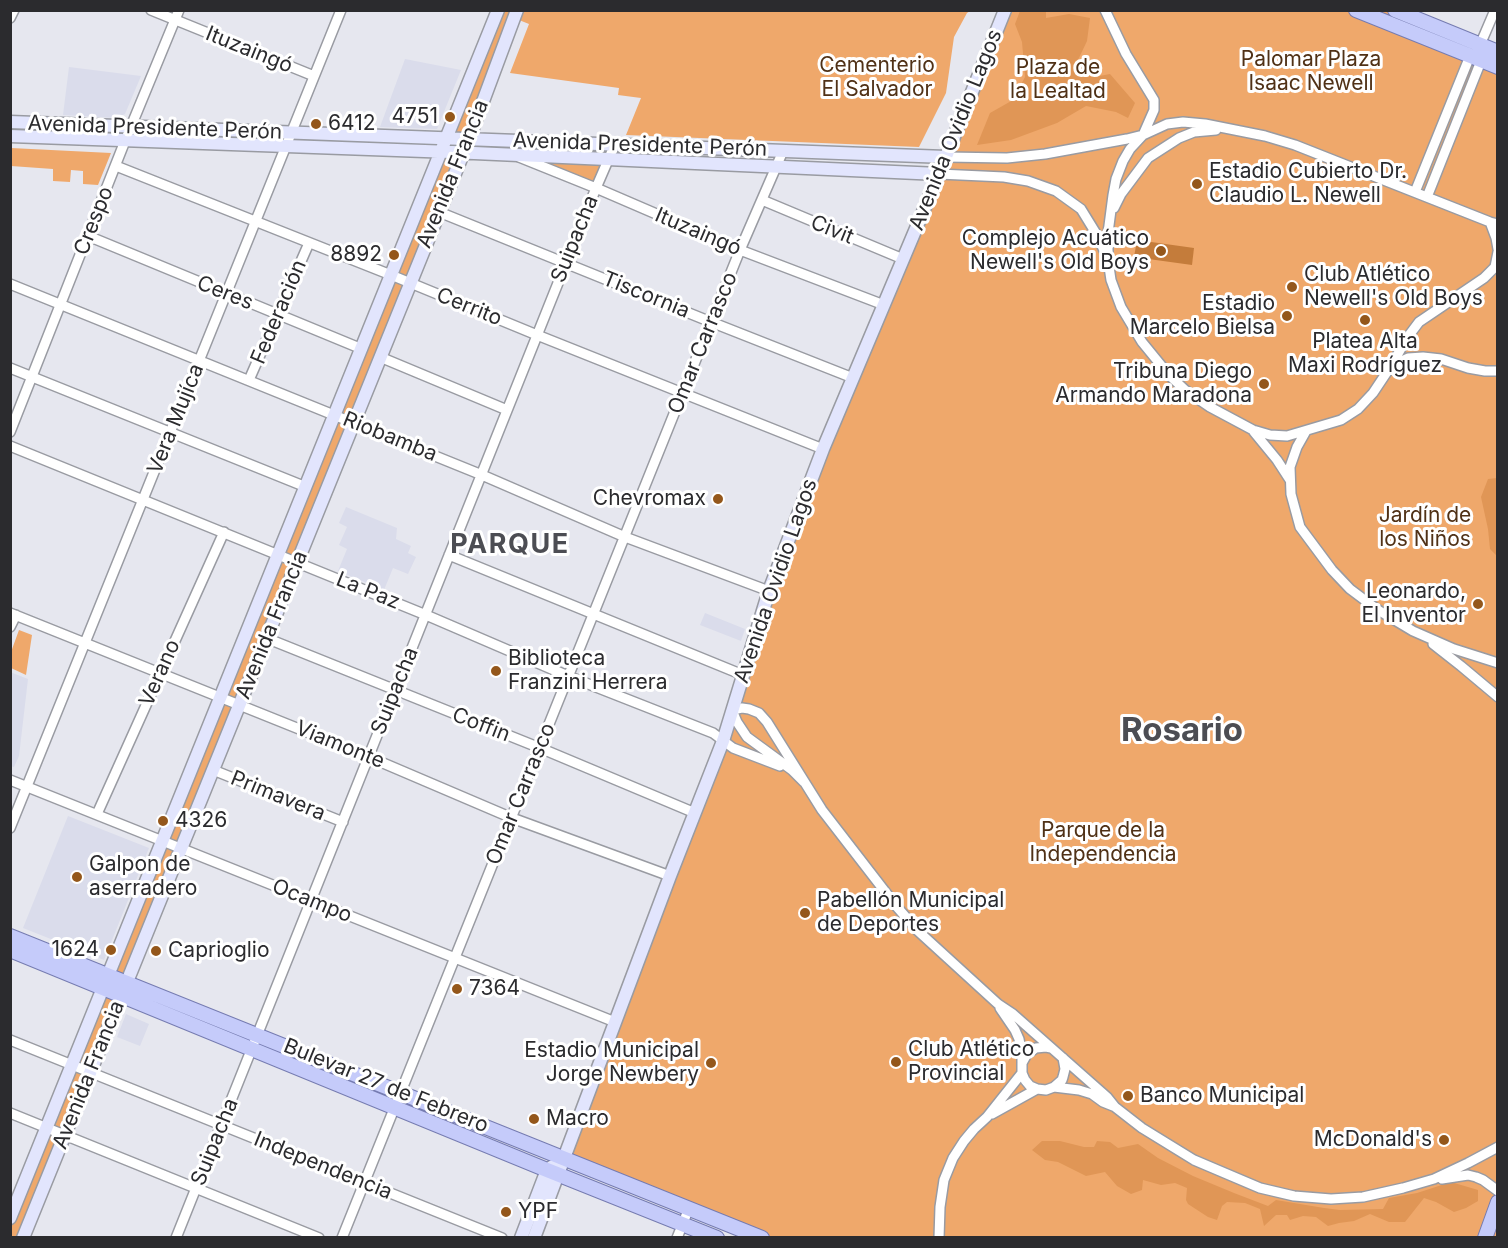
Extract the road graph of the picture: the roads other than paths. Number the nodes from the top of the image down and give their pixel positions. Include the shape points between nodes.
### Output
1 (14, 10) edge
2 (151, 10) edge
3 (179, 10) edge
4 (341, 10) edge
5 (498, 10) edge
6 (517, 10) edge
7 (1005, 10) edge
8 (1105, 10) edge
9 (1356, 10) edge
10 (1395, 10) edge
11 (1495, 10) edge
12 (10, 18) edge
13 (175, 20) junction
14 (1480, 45) junction
15 (1497, 52) edge
16 (1476, 58) junction
17 (477, 61) junction
18 (1497, 68) edge
19 (494, 69) junction
20 (314, 76) junction
21 (10, 122) edge
22 (131, 127) junction
23 (1233, 129) junction
24 (291, 133) junction
25 (1143, 135) junction
26 (10, 136) edge
27 (447, 138) junction
28 (469, 139) junction
29 (125, 141) junction
30 (615, 144) junction
31 (285, 146) junction
32 (783, 151) junction
33 (441, 152) junction
34 (463, 153) junction
35 (514, 155) junction
36 (946, 157) junction
37 (609, 159) junction
38 (116, 166) junction
39 (776, 166) junction
40 (939, 174) junction
41 (596, 188) junction
42 (1415, 192) junction
43 (1427, 197) junction
44 (762, 201) junction
45 (439, 212) junction
46 (1111, 216) junction
47 (255, 222) junction
48 (1494, 223) edge
49 (88, 236) junction
50 (309, 243) junction
51 (740, 250) junction
52 (1497, 251) edge
53 (903, 259) junction
54 (1108, 260) junction
55 (566, 263) junction
56 (392, 275) junction
57 (410, 283) junction
58 (10, 284) edge
59 (226, 294) junction
60 (61, 304) junction
61 (884, 304) junction
62 (278, 315) junction
63 (711, 322) junction
64 (537, 335) junction
65 (362, 349) junction
66 (380, 357) junction
67 (200, 360) junction
68 (1391, 366) junction
69 (10, 368) edge
70 (1497, 370) edge
71 (32, 376) junction
72 (853, 378) junction
73 (249, 380) junction
74 (683, 392) junction
75 (507, 410) junction
76 (335, 415) junction
77 (353, 423) junction
78 (1252, 430) junction
79 (1306, 431) junction
80 (10, 432) edge
81 (170, 433) junction
82 (10, 446) edge
83 (823, 449) junction
84 (482, 474) junction
85 (1290, 480) junction
86 (306, 487) junction
87 (143, 500) junction
88 (224, 532) junction
89 (625, 537) junction
90 (278, 555) junction
91 (449, 555) junction
92 (297, 562) junction
93 (769, 591) junction
94 (594, 613) junction
95 (13, 614) edge
96 (426, 615) junction
97 (10, 627) edge
98 (1419, 633) junction
99 (266, 638) junction
100 (85, 643) junction
101 (1497, 663) edge
102 (161, 672) junction
103 (743, 675) junction
104 (568, 676) junction
105 (395, 691) junction
106 (221, 697) junction
107 (1497, 697) edge
108 (239, 705) junction
109 (732, 710) junction
110 (723, 741) junction
111 (540, 748) junction
112 (369, 757) junction
113 (213, 770) junction
114 (792, 770) junction
115 (10, 780) edge
116 (804, 782) junction
117 (27, 786) junction
118 (694, 813) junction
119 (97, 814) junction
120 (512, 818) junction
121 (343, 822) junction
122 (10, 828) edge
123 (163, 841) junction
124 (181, 848) junction
125 (670, 876) junction
126 (311, 901) junction
127 (10, 936) edge
128 (10, 950) edge
129 (454, 958) junction
130 (106, 981) junction
131 (124, 988) junction
132 (998, 1004) junction
133 (615, 1022) junction
134 (258, 1034) junction
135 (10, 1040) edge
136 (252, 1048) junction
137 (1052, 1049) junction
138 (1063, 1058) junction
139 (72, 1065) junction
140 (1022, 1068) junction
141 (90, 1072) junction
142 (1054, 1087) junction
143 (1037, 1089) junction
144 (400, 1093) junction
145 (394, 1107) junction
146 (1115, 1107) junction
147 (10, 1113) edge
148 (987, 1117) junction
149 (222, 1125) junction
150 (47, 1128) junction
151 (65, 1135) junction
152 (1497, 1146) edge
153 (563, 1158) junction
154 (553, 1173) junction
155 (1434, 1179) junction
156 (364, 1182) junction
157 (196, 1188) junction
158 (1497, 1191) edge
159 (1497, 1202) edge
160 (689, 1208) junction
161 (10, 1218) edge
162 (683, 1224) junction
163 (23, 1238) edge
164 (177, 1238) edge
165 (319, 1238) edge
166 (342, 1238) edge
167 (502, 1238) edge
168 (521, 1238) edge
169 (534, 1238) edge
170 (677, 1238) edge
171 (717, 1238) edge
172 (762, 1238) edge
173 (939, 1238) edge
174 (1485, 1238) edge

1 - 12 street
2 - 13 street, Ituzaingó
3 - 13 street, Crespo
4 - 20 street, Vera Mujíca
5 - 17 main road, Avenida Francia
6 - 19 main road, Avenida Francia
7 - 36 main road, Avenida Ovidio Lagos
8 - 25 street via 1154,100
9 - 16 main road
10 - 14 main road
11 - 14 street
13 - 20 street, Ituzaingó
13 - 22 street, Crespo
14 - 15 main road
14 - 16 street
16 - 18 main road
16 - 42 street
16 - 43 street
17 - 19 main road via 490,62
17 - 27 main road, Avenida Francia
19 - 28 main road, Avenida Francia
20 - 24 street, Vera Mujíca
21 - 22 main road, Avenida Presidente Perón
22 - 24 main road, Avenida Presidente Perón
22 - 29 street, Crespo
23 - 25 street via 1183,122 1167,124
23 - 42 street via 1295,145
23 - 46 street via 1194,132 1164,146 1133,176
24 - 27 main road, Avenida Presidente Perón
24 - 31 street, Vera Mujíca
25 - 36 street via 1045,154
25 - 46 street via 1120,169
26 - 29 main road, Avenida Presidente Perón
27 - 28 main road, Avenida Presidente Perón
27 - 33 main road, Avenida Francia
28 - 30 main road, Avenida Presidente Perón
28 - 34 main road, Avenida Francia
29 - 31 main road, Avenida Presidente Perón
29 - 38 street, Crespo
30 - 32 main road, Avenida Presidente Perón
30 - 37 street, Suipacha
31 - 33 main road, Avenida Presidente Perón
31 - 47 street, Vera Mujíca
32 - 36 main road, Avenida Presidente Perón
32 - 39 street, Omar Carrasco
33 - 34 main road, Avenida Presidente Perón
33 - 56 main road, Avenida Francia
34 - 35 main road, Avenida Presidente Perón
34 - 45 main road, Avenida Francia
35 - 37 main road, Avenida Presidente Perón
35 - 41 street, Ituzaingó
36 - 40 main road, Avenida Ovidio Lagos
37 - 39 main road, Avenida Presidente Perón
37 - 41 street, Suipacha
38 - 47 street, Cerrito
38 - 49 street, Crespo
39 - 40 main road, Avenida Presidente Perón
39 - 44 street, Omar Carrasco
40 - 53 main road, Avenida Ovidio Lagos
40 - 54 street via 1004,177 1056,191 1081,209
41 - 51 street, Ituzaingó
41 - 55 street, Suipacha
42 - 43 street
43 - 48 street
44 - 51 street, Omar Carrasco
44 - 53 street, Civit
45 - 55 street, Tiscornia
45 - 57 main road, Avenida Francia
46 - 54 street
47 - 50 street, Cerrito
47 - 59 street, Vera Mujíca
48 - 52 street
49 - 59 street, Ceres
49 - 60 street, Crespo
50 - 56 street, Cerrito
50 - 62 street, Federación
51 - 61 street, Ituzaingó
51 - 63 street, Omar Carrasco
52 - 68 street via 1496,267 1419,321
53 - 61 main road, Avenida Ovidio Lagos
54 - 78 street via 1121,307 1142,342 1169,375 1210,407
55 - 63 street, Tiscornia
55 - 64 street, Suipacha
56 - 57 street, Cerrito
56 - 65 main road, Avenida Francia
57 - 64 street, Cerrito
57 - 66 main road, Avenida Francia
58 - 60 street, Riobamba
59 - 62 street, Ceres
59 - 67 street, Vera Mujíca
60 - 67 street, Riobamba
60 - 71 street, Crespo
61 - 72 main road, Avenida Ovidio Lagos
62 - 65 street, Ceres
62 - 73 street, Federación
63 - 72 street, Tiscornia
63 - 74 street, Omar Carrasco
64 - 74 street, Cerrito
64 - 75 street, Suipacha
65 - 76 main road, Avenida Francia
66 - 75 street
66 - 77 main road, Avenida Francia
67 - 73 street, Riobamba
67 - 81 street, Vera Mujíca
68 - 70 street via 1408,358 1423,357 1485,372
68 - 79 street via 1358,409 1341,420
69 - 71 street
71 - 80 street, Crespo
71 - 81 street
72 - 83 main road, Avenida Ovidio Lagos
73 - 76 street, Riobamba
74 - 83 street, Cerrito
74 - 89 street, Omar Carrasco
75 - 84 street, Suipacha
76 - 77 street, Riobamba
76 - 86 main road, Avenida Francia
77 - 84 street, Riobamba
77 - 92 main road, Avenida Francia
78 - 79 street via 1287,436
78 - 85 street
79 - 85 street via 1290,467
81 - 86 street
81 - 87 street, Vera Mujíca
82 - 87 street, La Paz
83 - 93 main road, Avenida Ovidio Lagos
84 - 89 street, Riobamba
84 - 91 street, Suipacha
85 - 98 street via 1300,527 1332,570 1378,610
86 - 90 main road, Avenida Francia
87 - 88 street, La Paz
87 - 100 street, Vera Mujíca
88 - 90 street, La Paz
88 - 102 street, Verano
89 - 93 street, Riobamba
89 - 94 street, Omar Carrasco
90 - 92 street, La Paz
90 - 106 main road, Avenida Francia
91 - 94 street
91 - 96 street, Suipacha
92 - 96 street, La Paz
92 - 99 main road, Avenida Francia
93 - 103 main road, Avenida Ovidio Lagos
94 - 103 street
94 - 104 street, Omar Carrasco
95 - 97 street
95 - 100 street, Viamonte
96 - 104 street, La Paz
96 - 105 street, Suipacha
98 - 101 street
98 - 107 street
99 - 105 street, Coffin
99 - 108 main road, Avenida Francia
100 - 102 street, Viamonte
100 - 117 street, Vera Mujíca
102 - 106 street, Viamonte
102 - 119 street, Verano
103 - 109 main road, Avenida Ovidio Lagos
104 - 110 street, La Paz via 713,733
104 - 111 street, Omar Carrasco
105 - 111 street, Coffin
105 - 112 street, Suipacha
106 - 108 street, Viamonte
106 - 123 main road, Avenida Francia
108 - 112 street, Viamonte
108 - 113 main road, Avenida Francia
109 - 110 main road, Avenida Ovidio Lagos
109 - 114 street via 747,737
109 - 116 street via 742,708 759,713
110 - 114 street, La Paz
110 - 118 main road, Avenida Ovidio Lagos
111 - 118 street, Coffin
111 - 120 street, Omar Carrasco
112 - 120 street, Viamonte
112 - 121 street, Suipacha
113 - 121 street, Primavera
113 - 124 main road, Avenida Francia
114 - 116 street
115 - 117 street, Ocampo
116 - 132 street via 897,907
117 - 119 street, Ocampo
117 - 122 street, Vera Mujíca
118 - 125 main road, Avenida Ovidio Lagos
119 - 123 street, Ocampo
120 - 125 street, Viamonte
120 - 129 street, Omar Carrasco
121 - 126 street, Suipacha
123 - 124 street, Ocampo
123 - 130 main road, Avenida Francia
124 - 126 street, Ocampo
124 - 131 main road, Avenida Francia
125 - 133 main road, Avenida Ovidio Lagos
126 - 129 street, Ocampo
126 - 134 street, Suipacha
127 - 130 main road, Bulevar 27 de Febrero
128 - 130 main road, Bulevar 27 de Febrero
129 - 133 street, Ocampo
129 - 144 street, Omar Carrasco
130 - 131 main road, Bulevar 27 de Febrero
130 - 139 main road, Avenida Francia
131 - 134 main road, Bulevar 27 de Febrero
131 - 136 main road, Bulevar 27 de Febrero
131 - 141 main road, Avenida Francia
132 - 137 street
132 - 140 street via 1019,1039
133 - 153 main road, Avenida Ovidio Lagos
134 - 136 street, Suipacha
134 - 144 main road, Bulevar 27 de Febrero
135 - 139 street, Independencia
136 - 145 main road, Bulevar 27 de Febrero
136 - 149 street, Suipacha
137 - 138 street
137 - 140 street via 1036,1048 1027,1054
138 - 142 street via 1063,1077
138 - 146 street
139 - 141 street, Independencia
139 - 150 main road, Avenida Francia
140 - 143 street via 1025,1080
140 - 148 street
141 - 149 street, Independencia
141 - 151 main road, Avenida Francia
142 - 143 street
142 - 146 street via 1085,1092
143 - 148 street
144 - 145 street, Omar Carrasco
144 - 153 main road, Bulevar 27 de Febrero
145 - 154 main road, Bulevar 27 de Febrero
145 - 156 street, Omar Carrasco
146 - 155 street via 1194,1160 1260,1188 1293,1196 1363,1197
147 - 150 street
148 - 173 street via 964,1141 944,1180
149 - 156 street, Independencia
149 - 157 street, Suipacha
150 - 151 street
150 - 161 main road, Avenida Francia
151 - 157 street
151 - 163 main road, Avenida Francia
152 - 155 street
153 - 154 main road
153 - 160 main road, Bulevar 27 de Febrero
154 - 162 main road, Bulevar 27 de Febrero
154 - 168 main road
154 - 169 main road
155 - 158 street via 1468,1175
156 - 166 street, Omar Carrasco
156 - 167 street, Independencia
157 - 164 street, Suipacha
157 - 165 street
159 - 174 main road
160 - 162 street
160 - 172 main road, Bulevar 27 de Febrero
162 - 170 street
162 - 171 main road, Bulevar 27 de Febrero

